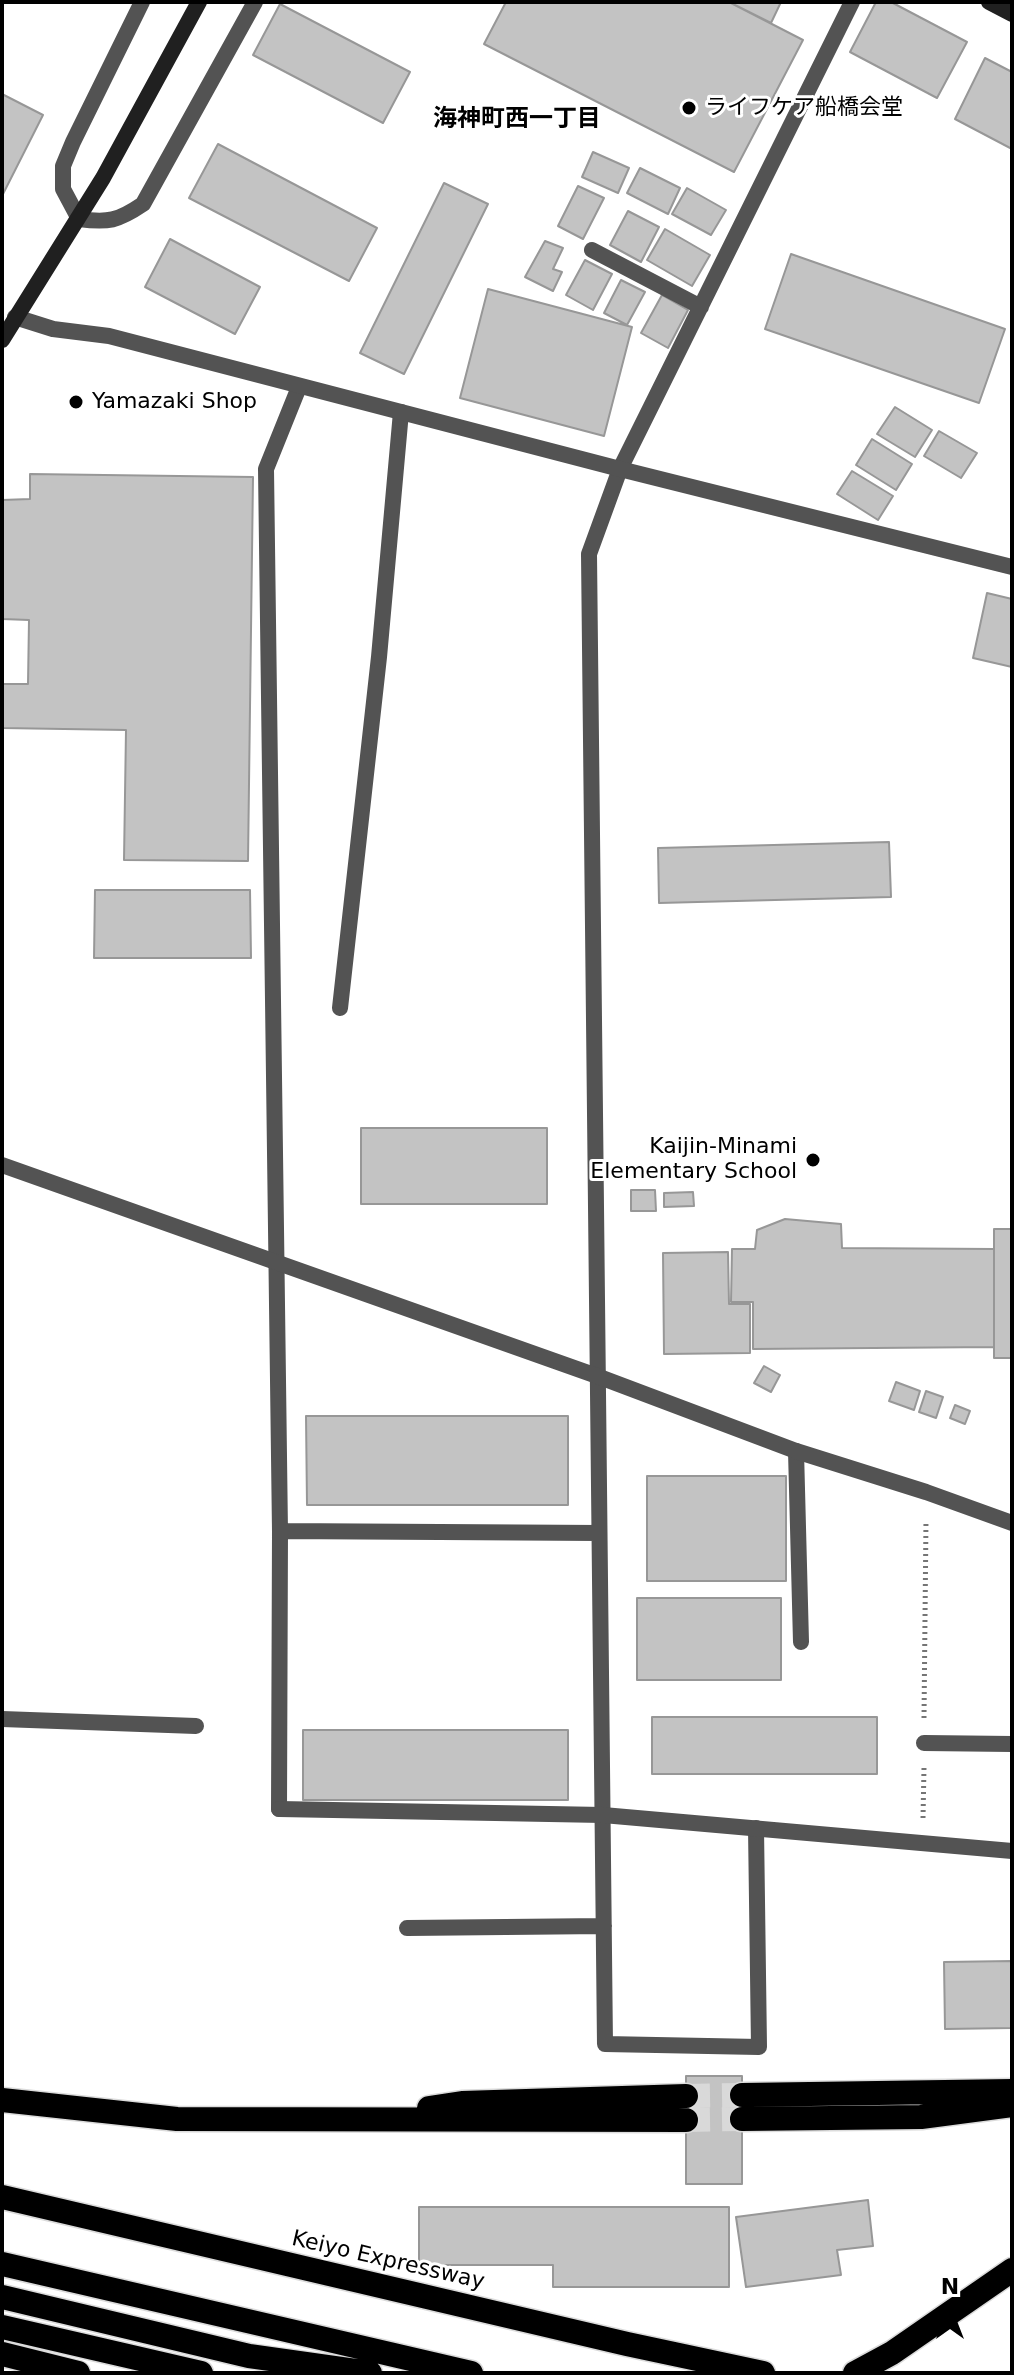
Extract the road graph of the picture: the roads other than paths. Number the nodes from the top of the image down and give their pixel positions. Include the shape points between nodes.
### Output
1 (142, 2) edge
2 (199, 2) edge
3 (255, 2) edge
4 (852, 2) edge
5 (989, 2) edge
6 (1012, 14) edge
7 (79, 219) junction
8 (592, 250) dead end
9 (701, 307) junction
10 (9, 315) edge
11 (2, 340) edge
12 (299, 387) junction
13 (401, 412) junction
14 (620, 469) junction
15 (1012, 567) edge
16 (340, 1008) dead end
17 (2, 1165) edge
18 (276, 1263) junction
19 (597, 1376) junction
20 (796, 1451) junction
21 (1012, 1523) edge
22 (280, 1531) junction
23 (599, 1533) junction
24 (801, 1642) dead end
25 (2, 1719) edge
26 (196, 1726) dead end
27 (924, 1743) road end
28 (1012, 1744) edge
29 (603, 1815) junction
30 (756, 1828) junction
31 (1012, 1851) edge
32 (604, 1926) junction
33 (407, 1928) dead end
34 (1012, 2091) edge
35 (742, 2095) tunnel mouth
36 (2, 2100) edge
37 (1012, 2105) edge
38 (686, 2108) tunnel mouth
39 (742, 2119) tunnel mouth
40 (2, 2197) edge
41 (2, 2264) edge
42 (1012, 2270) edge
43 (2, 2297) edge
44 (2, 2327) edge
45 (2, 2354) edge
46 (78, 2373) edge
47 (201, 2373) edge
48 (370, 2373) edge
49 (471, 2373) edge
50 (763, 2373) edge
51 (855, 2373) edge

1 - 7 street via 63,166 63,189
2 - 7 street
3 - 7 street via 143,204 105,222
4 - 9 street
5 - 6 street
7 - 10 street
8 - 9 street
9 - 14 street
10 - 11 street
10 - 12 street
12 - 13 street
12 - 18 street via 266,469
13 - 14 street
13 - 16 street
14 - 15 street
14 - 19 street via 589,554
17 - 18 street
18 - 19 street
18 - 22 street
19 - 20 street
19 - 23 street
20 - 21 street
20 - 24 street
22 - 23 street
22 - 29 street via 279,1809
23 - 29 street
25 - 26 street
27 - 28 street
29 - 30 street
29 - 32 street
30 - 31 street
30 - 32 street via 759,2047 605,2044
32 - 33 street
34 - 35 highway
36 - 38 highway via 177,2119 339,2120 462,2103
37 - 39 highway via 921,2117
40 - 50 highway, Keiyo Expressway
41 - 49 highway
42 - 51 highway
43 - 48 highway via 249,2356
44 - 47 highway
45 - 46 highway

